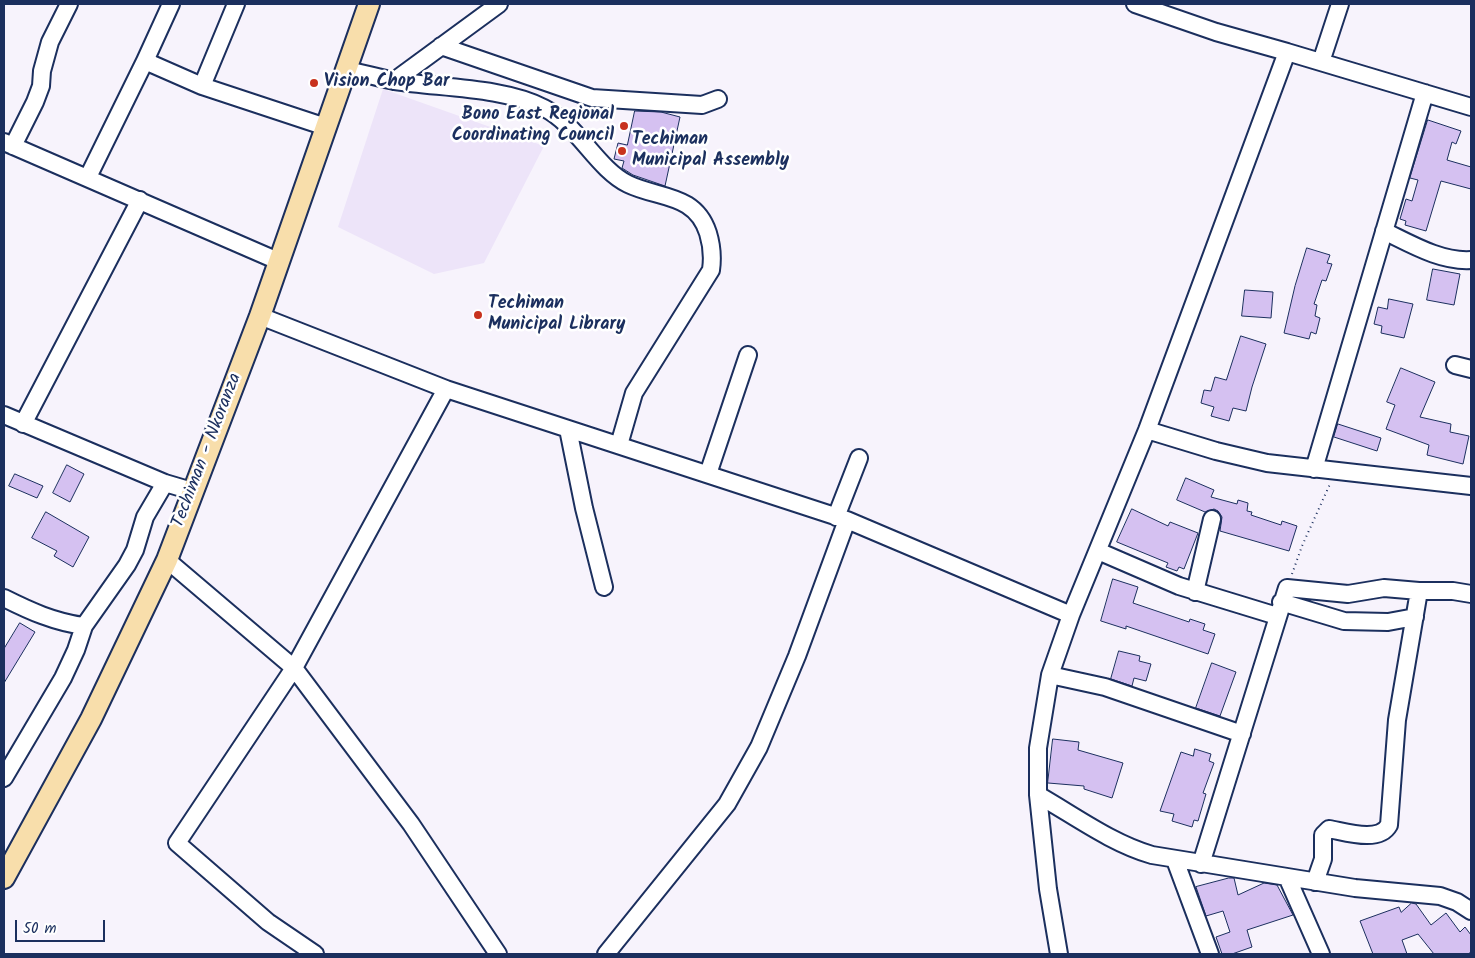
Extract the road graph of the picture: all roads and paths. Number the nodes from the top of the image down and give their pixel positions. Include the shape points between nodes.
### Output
1 (69, 4) edge
2 (170, 4) edge
3 (236, 4) edge
4 (369, 4) edge
5 (500, 4) edge
6 (1135, 4) edge
7 (1340, 4) edge
8 (441, 46) junction
9 (1287, 52) junction
10 (145, 61) junction
11 (1321, 62) junction
12 (347, 70) junction
13 (394, 81) junction
14 (202, 86) junction
15 (1425, 93) junction
16 (718, 99) dead end
17 (1471, 106) edge
18 (326, 127) junction
19 (8, 144) edge
20 (88, 177) junction
21 (140, 200) junction
22 (1384, 231) junction
23 (1471, 260) edge
24 (278, 261) junction
25 (260, 316) junction
26 (748, 355) dead end
27 (446, 390) junction
28 (4, 416) edge
29 (23, 424) junction
30 (568, 429) junction
31 (1147, 430) junction
32 (619, 445) junction
33 (859, 458) dead end
34 (1314, 469) junction
35 (1336, 471) junction
36 (708, 474) junction
37 (165, 483) junction
38 (1471, 486) edge
39 (192, 491) junction
40 (841, 518) junction
41 (1212, 519) dead end
42 (1098, 551) junction
43 (167, 560) junction
44 (604, 587) dead end
45 (1419, 591) junction
46 (1195, 592) junction
47 (1471, 594) edge
48 (4, 598) edge
49 (1282, 602) junction
50 (1071, 615) junction
51 (1415, 617) junction
52 (84, 626) junction
53 (294, 668) junction
54 (1050, 676) junction
55 (1242, 734) junction
56 (4, 778) edge
57 (1038, 795) junction
58 (1176, 860) junction
59 (1201, 864) junction
60 (1286, 877) junction
61 (4, 878) edge
62 (1315, 882) junction
63 (1471, 911) edge
64 (315, 954) edge
65 (498, 954) edge
66 (606, 954) edge
67 (1060, 954) edge
68 (1210, 954) edge
69 (1321, 954) edge

1 - 19 street via 50,42 35,102
2 - 10 street
3 - 14 street
4 - 12 main road, Techiman - Nkoranza
5 - 8 street
6 - 9 street
7 - 11 street
8 - 13 street
8 - 16 street via 592,98 702,105
9 - 11 street
9 - 31 street
10 - 14 street
10 - 20 street
11 - 15 street
12 - 13 street
12 - 18 main road, Techiman - Nkoranza
13 - 32 street via 525,100 570,127 616,176 628,184 695,208 706,226 711,243 711,270 634,393
14 - 18 street
15 - 17 street
15 - 22 street
18 - 24 main road, Techiman - Nkoranza
19 - 20 street
20 - 21 street
21 - 24 street
21 - 29 street
22 - 23 street via 1448,258
22 - 34 street
24 - 25 main road, Techiman - Nkoranza
25 - 27 street
25 - 39 main road, Techiman - Nkoranza
26 - 36 street
27 - 30 street
27 - 53 street
28 - 29 street
29 - 37 street
30 - 32 street
30 - 44 street
31 - 34 street via 1258,461
31 - 42 street
32 - 36 street
33 - 40 street
34 - 35 street
35 - 38 street
35 - 49 path via 1302,546
36 - 40 street
37 - 39 street
37 - 52 street via 145,517 127,565
39 - 43 main road, Techiman - Nkoranza
40 - 50 street
40 - 66 street via 797,656 755,755 727,804
41 - 46 street
42 - 46 street
42 - 50 street
43 - 53 street
43 - 61 main road, Techiman - Nkoranza via 91,719
45 - 47 street
45 - 49 street via 1384,588
45 - 51 street
46 - 49 street
48 - 52 street via 61,623
49 - 51 street via 1344,621 1388,622
49 - 55 street
50 - 54 street
51 - 62 street via 1397,720 1389,825 1381,834 1374,835 1326,831 1322,835 1321,869
52 - 56 street via 63,678
53 - 64 street via 177,843 268,922
53 - 65 street via 411,824
54 - 55 street via 1105,687
54 - 57 street via 1038,748
55 - 59 street
57 - 58 street via 1130,848
57 - 67 street via 1048,889
58 - 59 street
58 - 68 street
59 - 60 street
60 - 62 street
60 - 69 street
62 - 63 street via 1440,896

